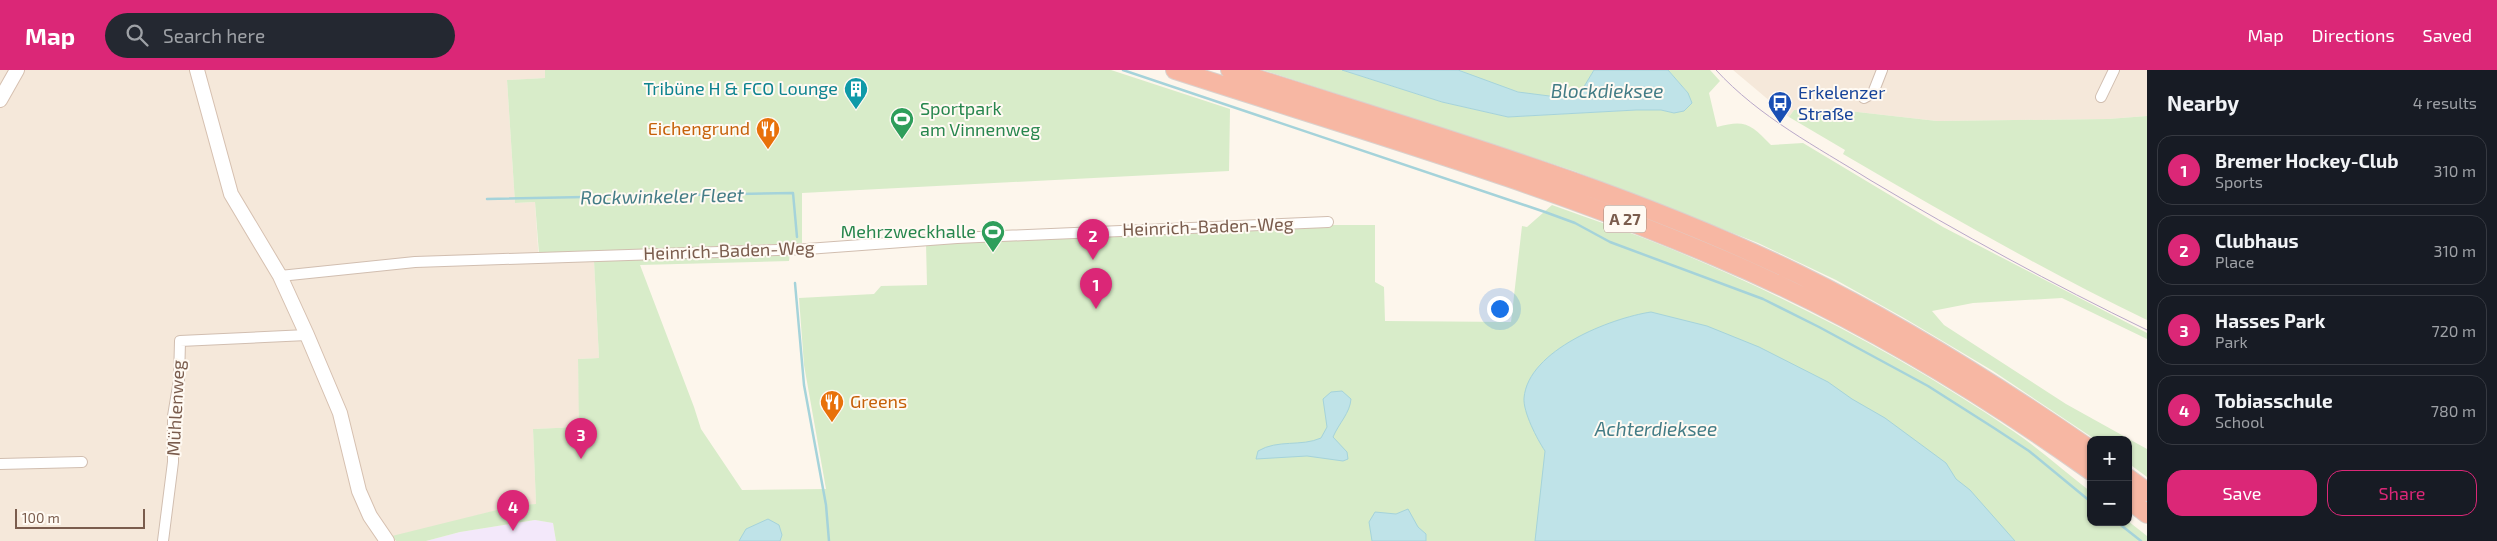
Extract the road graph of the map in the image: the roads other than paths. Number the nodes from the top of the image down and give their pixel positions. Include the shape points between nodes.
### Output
1 (17, 70) edge
2 (197, 70) edge
3 (1175, 70) edge
4 (1230, 70) edge
5 (1882, 70) edge
6 (2114, 70) edge
7 (2100, 97) dead end
8 (1864, 98) dead end
9 (0, 100) edge
10 (1328, 222) dead end
11 (280, 276) junction
12 (308, 335) junction
13 (2087, 447) edge
14 (82, 462) dead end
15 (0, 464) edge
16 (2087, 468) edge
17 (2132, 481) edge
18 (2147, 492) edge
19 (2132, 502) edge
20 (2147, 514) edge
21 (163, 541) edge
22 (387, 541) edge

1 - 9 main road
2 - 11 main road via 231,194
3 - 16 highway, A 27 via 1586,205 1722,258 1900,347 1978,394
4 - 13 highway, A 27 via 1524,166 1647,209 1731,244 1797,274 1913,336
5 - 8 street via 1873,93
6 - 7 street
10 - 11 street, Heinrich-Baden-Weg via 957,238 800,249 415,262
11 - 12 main road
12 - 21 street, Mühlenweg via 180,341 179,380 173,416 173,462
12 - 22 main road via 340,413 359,491 370,516
14 - 15 street
17 - 18 highway
19 - 20 highway

